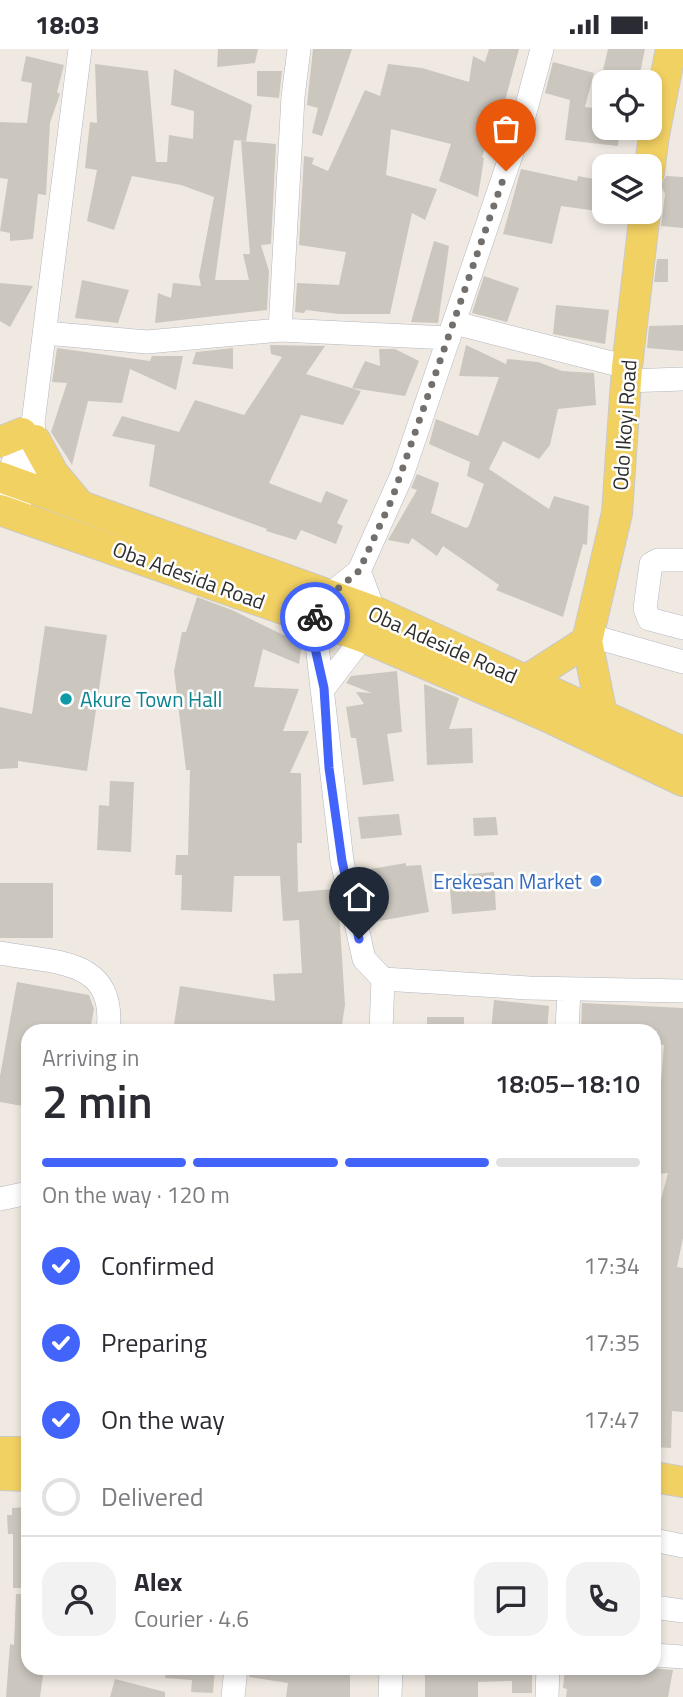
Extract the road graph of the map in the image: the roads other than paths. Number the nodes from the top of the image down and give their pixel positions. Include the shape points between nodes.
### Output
1 (80, 49) edge
2 (299, 49) edge
3 (542, 49) edge
4 (675, 53) edge
5 (653, 154) edge
6 (644, 224) edge
7 (280, 330) junction
8 (452, 331) junction
9 (45, 334) junction
10 (627, 374) junction
11 (683, 379) edge
12 (22, 434) edge
13 (9, 495) edge
14 (78, 504) junction
15 (683, 560) edge
16 (359, 571) junction
17 (321, 607) junction
18 (368, 624) junction
19 (683, 628) edge
20 (587, 638) junction
21 (683, 663) edge
22 (525, 681) junction
23 (324, 688) junction
24 (602, 715) junction
25 (683, 752) edge
26 (683, 781) edge
27 (0, 953) edge
28 (383, 979) junction
29 (569, 989) junction
30 (683, 991) edge
31 (109, 1024) edge
32 (381, 1024) edge
33 (567, 1024) edge
34 (21, 1194) edge
35 (0, 1199) edge
36 (0, 1452) edge
37 (21, 1452) edge
38 (0, 1475) edge
39 (21, 1476) edge
40 (661, 1478) edge
41 (683, 1482) edge
42 (661, 1498) edge
43 (683, 1502) edge
44 (661, 1541) edge
45 (683, 1546) edge
46 (661, 1608) edge
47 (683, 1611) edge
48 (661, 1655) edge
49 (683, 1657) edge
50 (235, 1675) edge
51 (391, 1675) edge
52 (548, 1675) edge
53 (233, 1697) edge
54 (390, 1697) edge
55 (547, 1697) edge

1 - 9 street
2 - 7 street
3 - 8 street
4 - 5 main road
6 - 10 main road, Odo Ikoyi Road
7 - 8 street
7 - 9 street via 147,342
8 - 10 street
8 - 16 street via 402,475
9 - 12 street
10 - 11 street
10 - 20 main road, Odo Ikoyi Road via 617,513
12 - 13 street
12 - 14 main road
13 - 14 main road
13 - 17 main road, Oba Adesida Road
14 - 17 main road
15 - 19 street via 651,564 645,608 649,619
16 - 17 street
16 - 18 street
17 - 18 main road, Oba Adesida Road
17 - 23 street via 315,648
18 - 22 main road, Oba Adeside Road
18 - 23 street
18 - 26 main road, Oba Adesida Road
20 - 21 street
20 - 22 main road
20 - 24 main road
22 - 24 main road, Oba Adeside Road
23 - 28 street via 329,768 354,920 364,959
24 - 25 main road, Oba Adeside Road
27 - 31 street via 84,968 102,985
28 - 29 street
28 - 32 street
29 - 30 street
29 - 33 street
34 - 35 street
36 - 37 main road
38 - 39 main road
40 - 41 main road
42 - 43 main road
44 - 45 street
46 - 47 street
48 - 49 street
50 - 53 street
51 - 54 street
52 - 55 street

